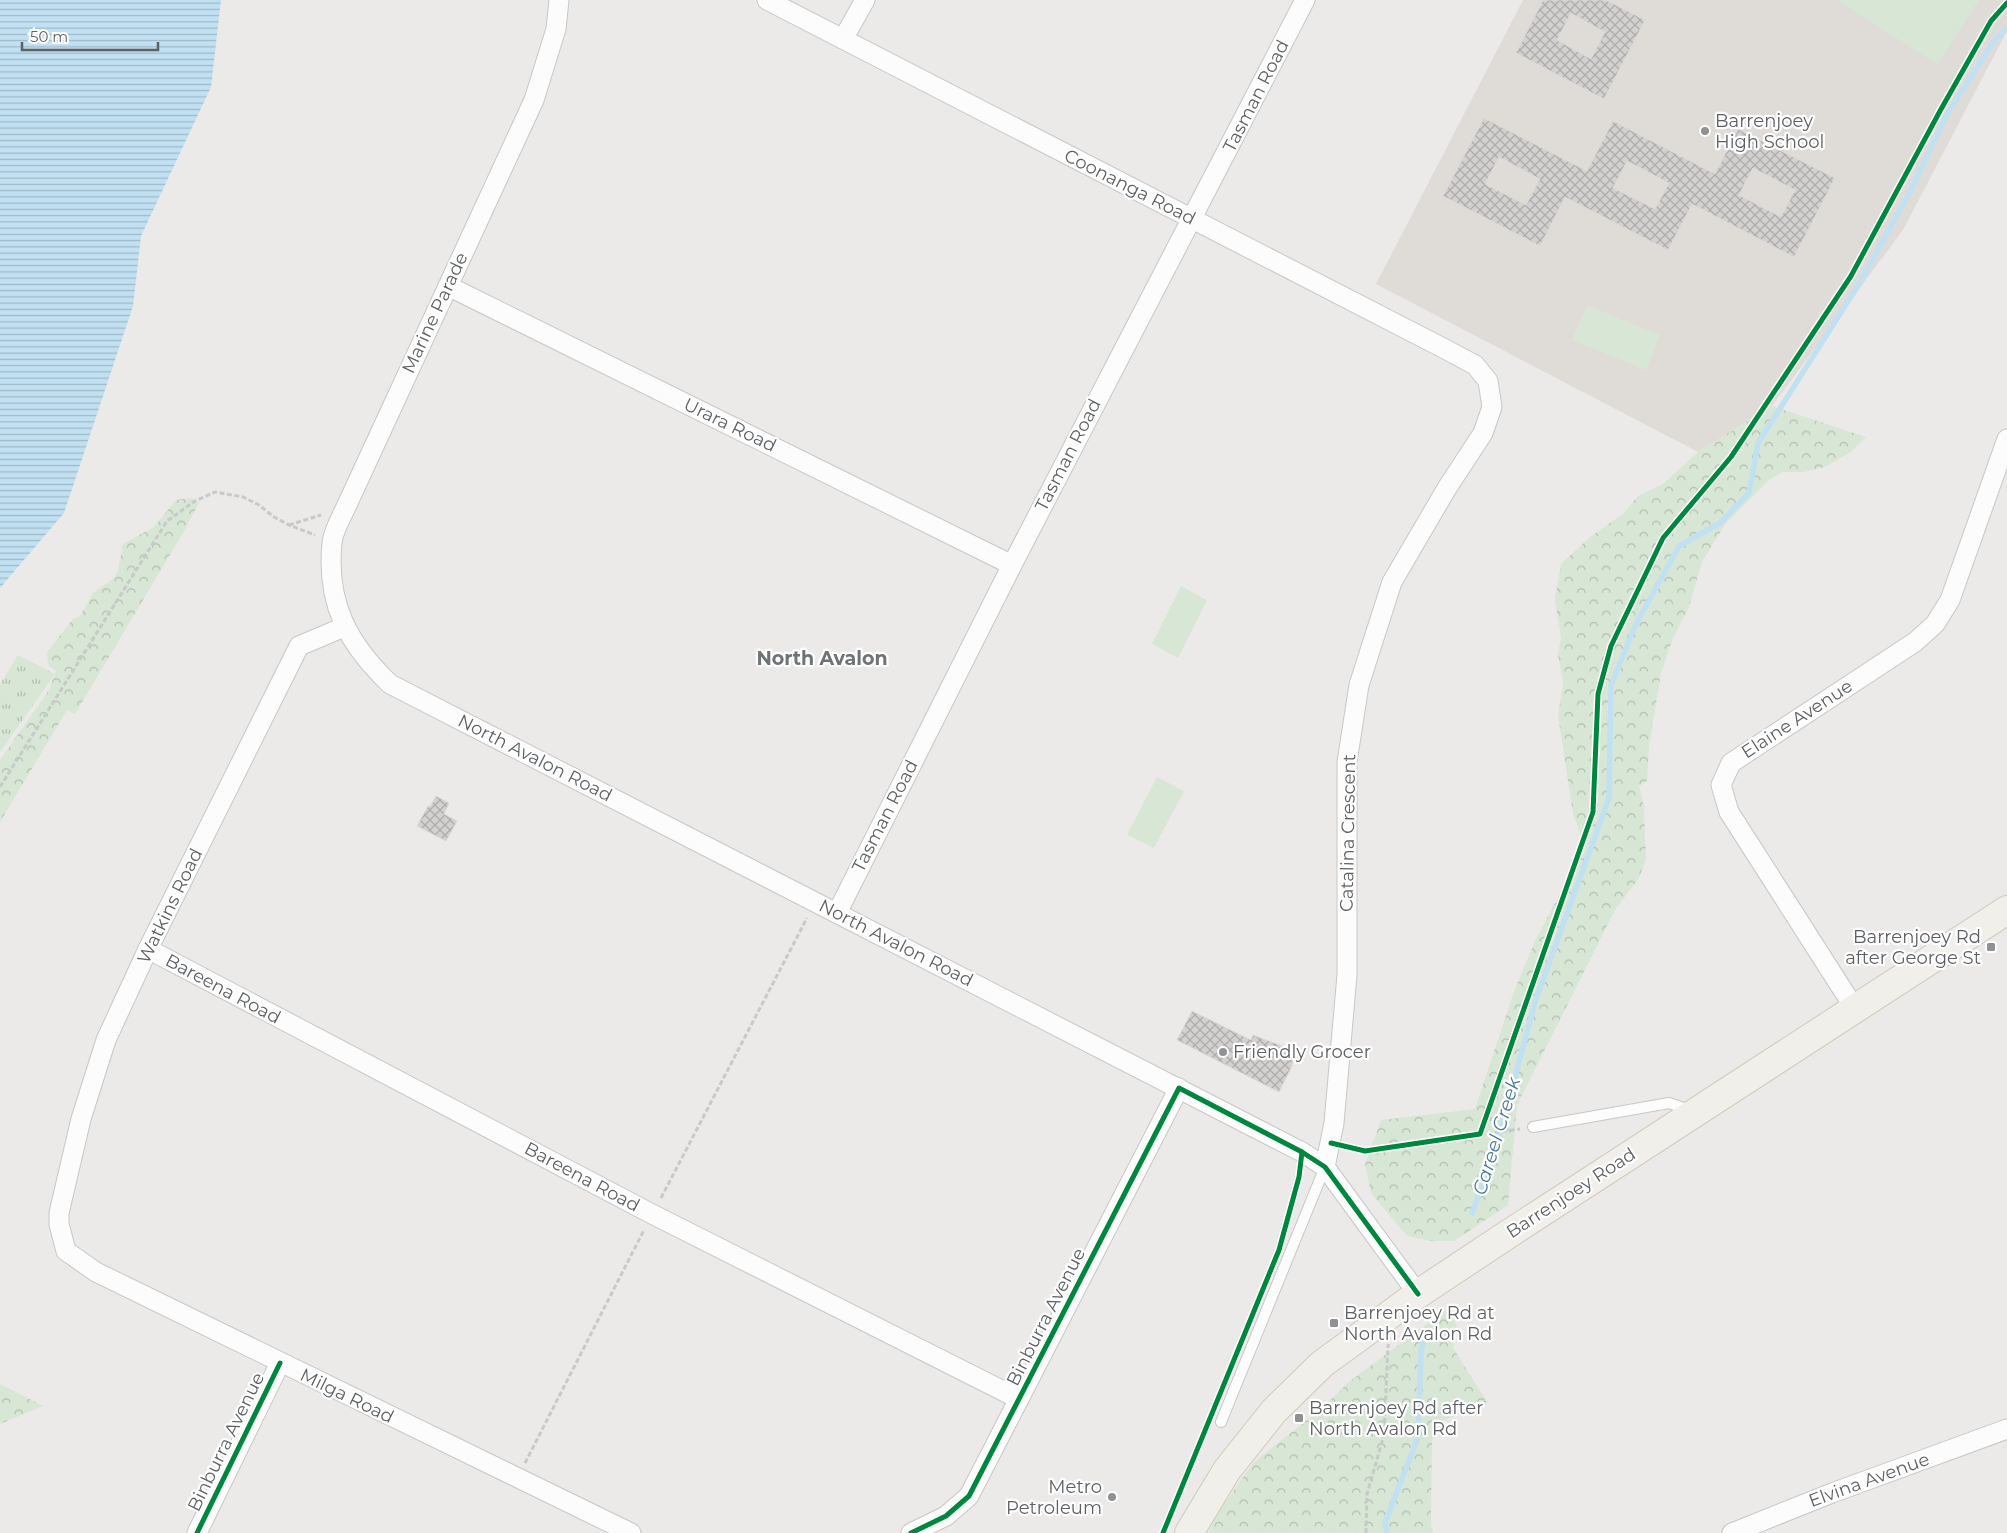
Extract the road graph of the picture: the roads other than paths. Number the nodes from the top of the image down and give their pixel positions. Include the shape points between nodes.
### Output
1 (560, 0) edge
2 (767, 0) edge
3 (865, 0) edge
4 (1305, 0) edge
5 (843, 39) junction
6 (1192, 220) junction
7 (448, 286) junction
8 (1488, 381) joint
9 (2007, 439) edge
10 (1999, 490) edge
11 (1012, 565) junction
12 (344, 627) junction
13 (2007, 910) edge
14 (837, 913) junction
15 (148, 949) junction
16 (1855, 1009) junction
17 (1179, 1088) junction
18 (1696, 1112) junction
19 (1533, 1127) dead end
20 (1325, 1167) junction
21 (58, 1224) joint
22 (1418, 1294) junction
23 (280, 1363) junction
24 (1019, 1399) junction
25 (1221, 1422) dead end
26 (2007, 1429) edge
27 (197, 1533) edge
28 (630, 1533) edge
29 (911, 1533) edge
30 (1189, 1533) edge
31 (1732, 1533) edge

1 - 7 street, Marine Parade via 556,29 534,100
2 - 5 street, Coonanga Road
3 - 5 street
4 - 6 street, Tasman Road
5 - 6 street, Coonanga Road
6 - 8 street, Coonanga Road via 1445,348 1475,365
6 - 11 street, Tasman Road
7 - 11 street, Urara Road
7 - 12 street, Marine Parade via 332,541 332,589
8 - 20 street, Catalina Crescent via 1492,408 1482,433 1392,582 1358,685 1347,762 1347,975 1334,1124
9 - 10 street, Elaine Avenue
10 - 16 street, Elaine Avenue via 1950,600 1935,624 1915,642 1731,762 1721,785 1729,812
11 - 14 street, Tasman Road
12 - 14 street, North Avalon Road via 370,664 390,684
12 - 15 street, Watkins Road via 299,646
13 - 16 main road, Barrenjoey Road
14 - 17 street, North Avalon Road
15 - 21 street, Watkins Road via 106,1040 81,1119 63,1189
15 - 24 street, Bareena Road via 652,1214
16 - 18 main road, Barrenjoey Road
17 - 20 street, North Avalon Road
17 - 24 street, Binburra Avenue
18 - 19 lane via 1669,1102
18 - 22 main road, Barrenjoey Road
20 - 22 street, North Avalon Road
20 - 25 lane
21 - 23 street, Milga Road via 66,1251 96,1272
22 - 30 main road, Barrenjoey Road via 1322,1364 1274,1411 1227,1470
23 - 27 street, Binburra Avenue
23 - 28 street, Milga Road
24 - 29 street, Binburra Avenue via 969,1496 946,1516
26 - 31 street, Elvina Avenue

